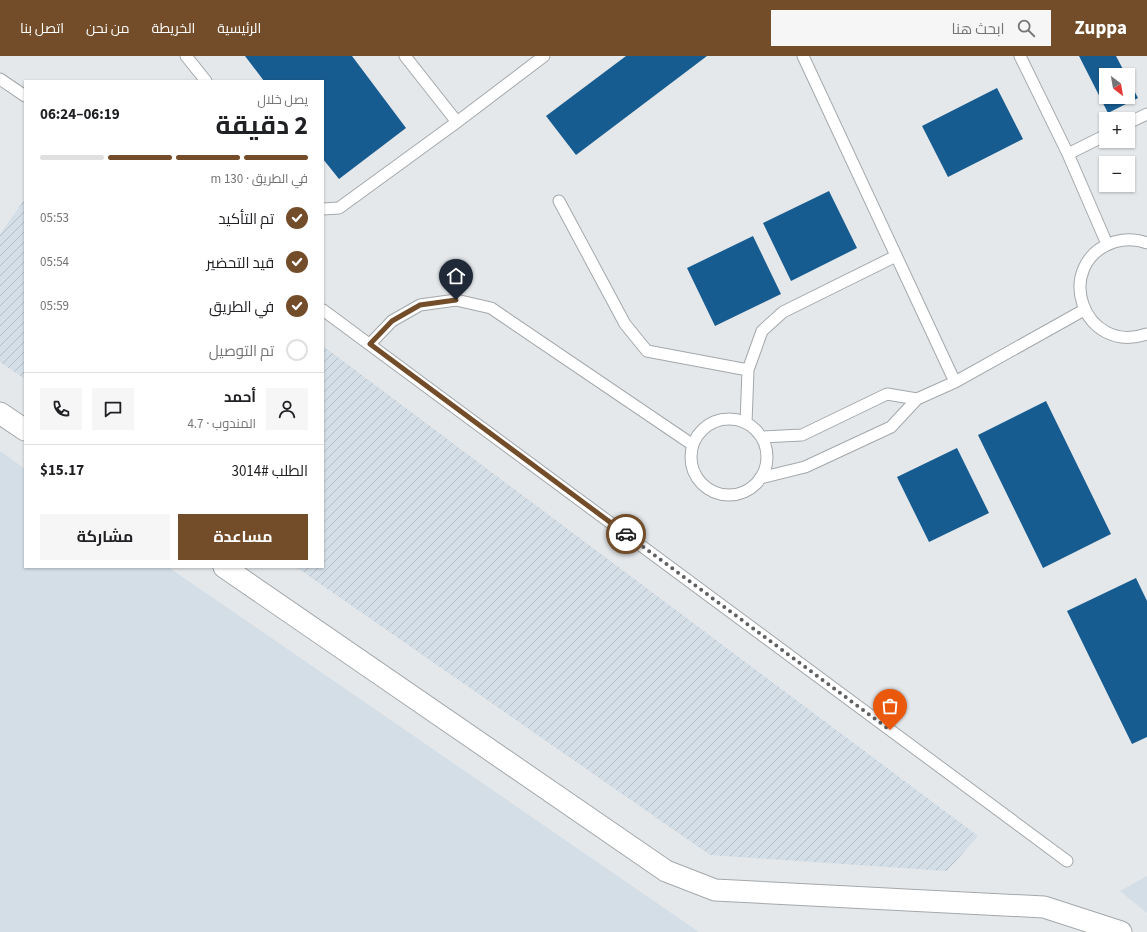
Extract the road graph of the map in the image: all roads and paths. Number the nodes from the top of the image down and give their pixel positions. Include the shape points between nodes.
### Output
1 (186, 56) edge
2 (405, 56) edge
3 (544, 56) edge
4 (803, 56) edge
5 (1020, 56) edge
6 (0, 79) edge
7 (205, 80) edge
8 (24, 95) edge
9 (1147, 114) edge
10 (1135, 120) edge
11 (457, 122) junction
12 (1099, 138) edge
13 (1068, 154) junction
14 (559, 201) dead end
15 (324, 209) edge
16 (1147, 243) edge
17 (1107, 244) junction
18 (896, 256) junction
19 (1084, 310) junction
20 (324, 311) edge
21 (1147, 334) edge
22 (370, 344) junction
23 (748, 370) junction
24 (955, 382) junction
25 (917, 399) junction
26 (0, 413) edge
27 (746, 423) junction
28 (24, 429) edge
29 (762, 437) junction
30 (693, 445) junction
31 (760, 478) junction
32 (225, 568) edge
33 (1067, 862) dead end
34 (1121, 932) edge

1 - 7 lane
2 - 11 lane
3 - 11 lane
4 - 18 lane
5 - 13 lane
6 - 8 lane
9 - 10 lane
11 - 15 lane via 339,208
12 - 13 lane
13 - 17 lane
14 - 23 lane via 625,324 647,351
16 - 17 lane via 1119,240
17 - 19 lane via 1092,256 1082,273 1080,298
18 - 23 lane via 783,312 762,331
18 - 24 lane
19 - 21 lane via 1101,330 1112,335 1125,338
19 - 24 lane
20 - 22 lane
22 - 30 lane via 392,321 420,305 456,300 491,308
22 - 33 lane
23 - 27 lane
24 - 25 lane
25 - 29 lane via 887,394 802,435
25 - 31 lane via 892,427 805,467
26 - 28 street
27 - 29 lane
27 - 30 lane via 725,419 715,422 698,435
29 - 31 lane via 767,458
30 - 31 lane via 691,455 697,476 712,490 722,494 744,492
32 - 34 street via 666,871 715,890 1044,907

